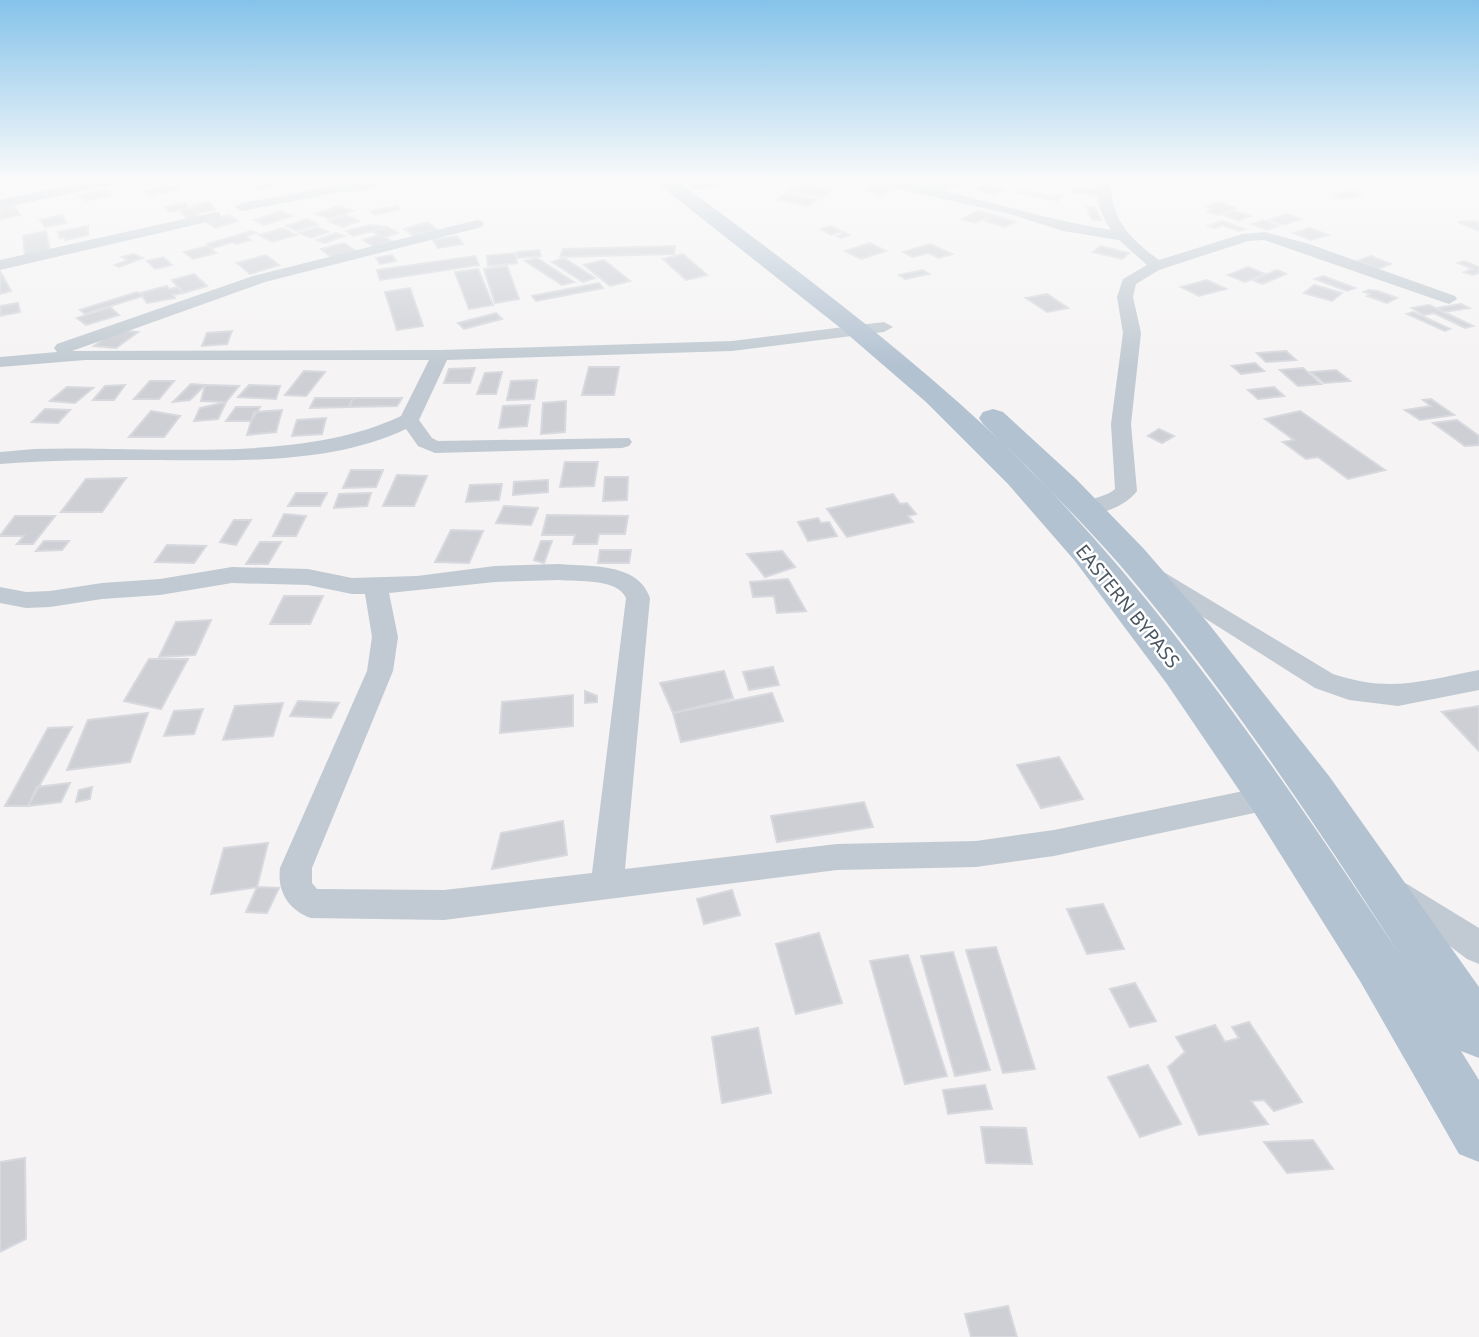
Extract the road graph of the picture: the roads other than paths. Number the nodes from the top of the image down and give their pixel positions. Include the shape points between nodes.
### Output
1 (104, 241) edge
2 (408, 241) edge
3 (758, 241) edge
4 (1128, 241) edge
5 (1230, 241) edge
6 (1284, 241) edge
7 (0, 265) edge
8 (1155, 266) junction
9 (1449, 299) dead end
10 (871, 329) junction
11 (441, 355) junction
12 (36, 357) junction
13 (0, 362) edge
14 (409, 421) junction
15 (622, 442) dead end
16 (0, 458) edge
17 (1090, 508) junction
18 (1146, 572) junction
19 (376, 585) junction
20 (0, 595) edge
21 (1479, 680) edge
22 (1268, 798) junction
23 (607, 885) junction
24 (1382, 886) junction
25 (1479, 948) edge
26 (1479, 1032) edge
27 (1479, 1134) edge

1 - 7 street
2 - 12 street via 259,279
3 - 10 main road, EASTERN BYPASS
4 - 8 street
5 - 8 street
6 - 9 street
8 - 17 street via 1129,282 1125,297 1132,333 1121,424 1126,491
10 - 11 street via 732,346
10 - 17 main road, EASTERN BYPASS via 955,383
10 - 22 main road, EASTERN BYPASS via 928,391 1019,477 1100,569 1206,705
11 - 12 street
11 - 14 street
12 - 13 street
14 - 15 street via 425,442 435,447
14 - 16 street via 363,440 331,446 237,453
17 - 18 main road, EASTERN BYPASS
18 - 21 street via 1324,681 1359,693 1398,696
18 - 24 main road, EASTERN BYPASS via 1269,723
19 - 20 street via 333,584 272,574 232,575 50,599
19 - 23 street via 559,572 619,578 635,589 638,598
19 - 23 street via 385,653 296,868 298,894 311,903 444,905
22 - 23 street via 1054,843 976,854 838,857
22 - 27 main road, EASTERN BYPASS via 1347,914
24 - 25 street
24 - 26 main road, EASTERN BYPASS

